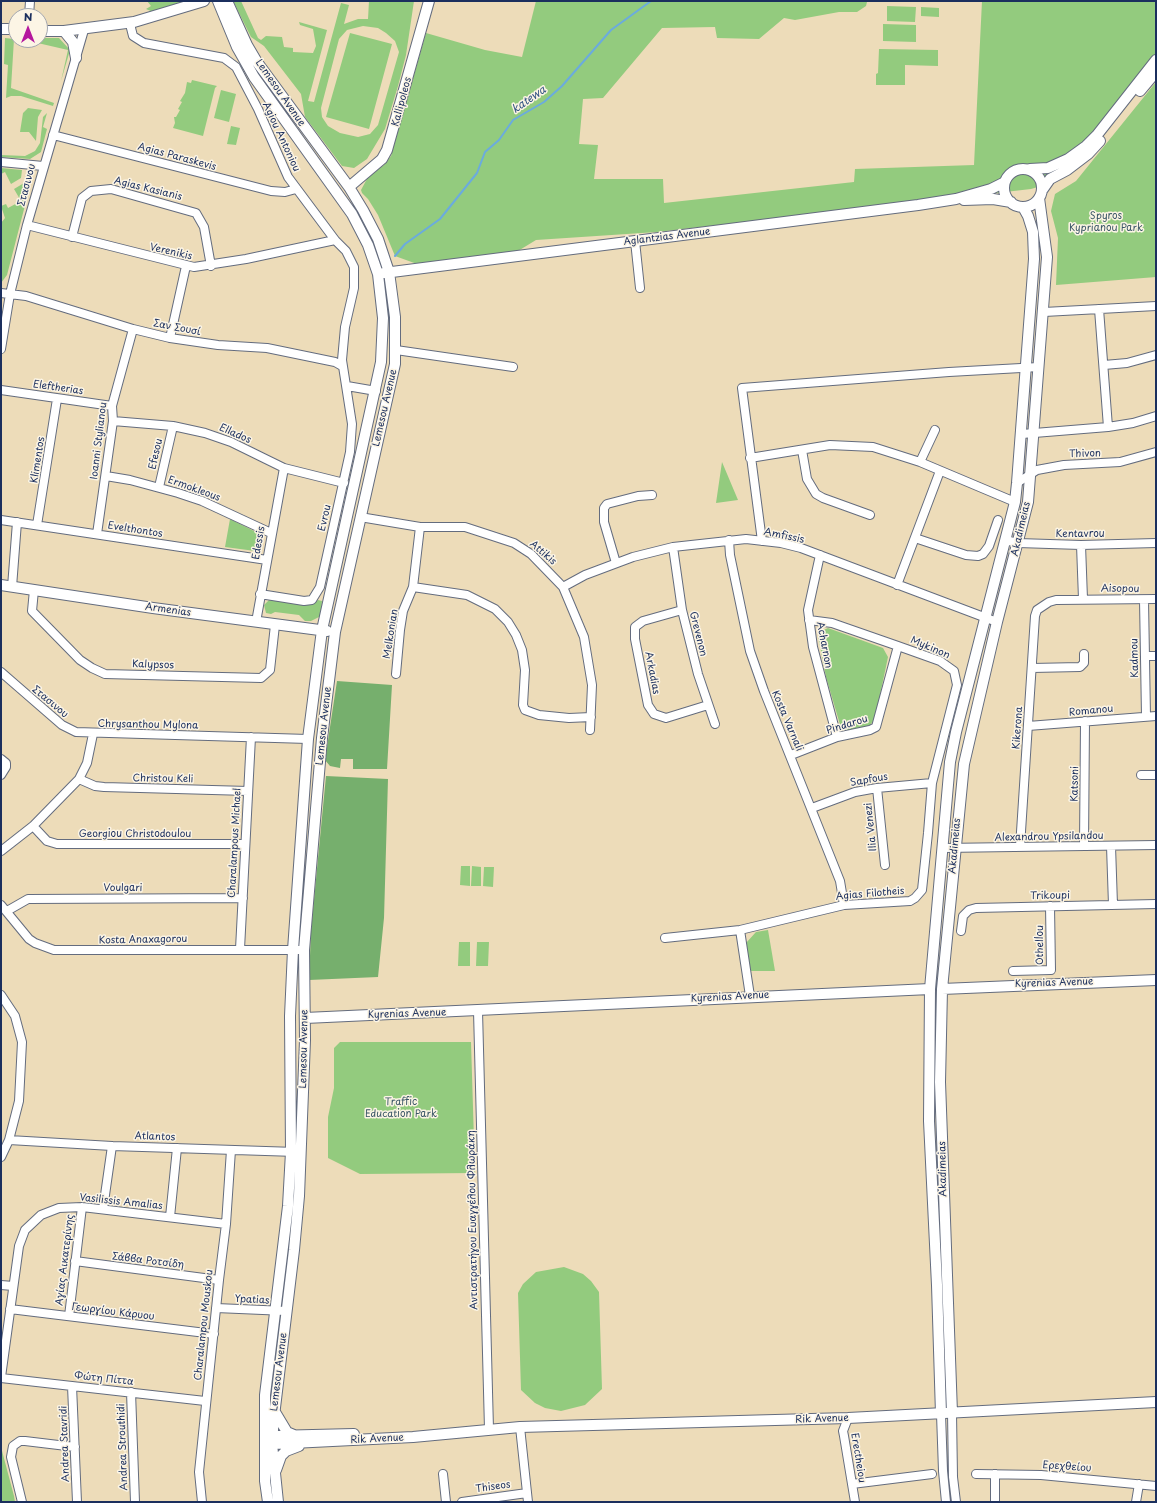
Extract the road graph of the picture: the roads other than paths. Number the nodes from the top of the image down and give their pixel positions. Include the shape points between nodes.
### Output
1 (204, 1) edge
2 (429, 1) edge
3 (222, 2) edge
4 (131, 28) junction
5 (48, 30) edge
6 (84, 30) junction
7 (64, 31) junction
8 (76, 58) junction
9 (1156, 60) edge
10 (1156, 72) edge
11 (53, 135) junction
12 (1, 162) edge
13 (43, 166) junction
14 (1030, 170) junction
15 (1005, 182) junction
16 (349, 187) junction
17 (296, 189) junction
18 (1041, 194) junction
19 (956, 199) junction
20 (1011, 202) junction
21 (1023, 207) junction
22 (27, 225) junction
23 (72, 237) junction
24 (335, 240) junction
25 (635, 241) junction
26 (186, 266) junction
27 (211, 266) junction
28 (389, 272) junction
29 (378, 274) junction
30 (640, 288) dead end
31 (1, 293) edge
32 (10, 294) junction
33 (1156, 306) edge
34 (1098, 309) junction
35 (1044, 312) junction
36 (133, 329) junction
37 (170, 338) junction
38 (1, 349) edge
39 (396, 350) junction
40 (1156, 355) edge
41 (1104, 365) junction
42 (342, 366) junction
43 (513, 367) dead end
44 (1039, 367) junction
45 (1026, 368) junction
46 (347, 386) junction
47 (1, 390) edge
48 (376, 391) junction
49 (57, 398) junction
50 (112, 406) junction
51 (1156, 416) edge
52 (113, 420) junction
53 (173, 426) junction
54 (1108, 427) junction
55 (935, 430) dead end
56 (1022, 434) junction
57 (1034, 434) junction
58 (802, 450) junction
59 (1156, 452) edge
60 (750, 458) junction
61 (920, 462) junction
62 (284, 468) junction
63 (940, 470) junction
64 (1031, 473) junction
65 (106, 476) junction
66 (344, 483) junction
67 (1017, 483) junction
68 (159, 487) junction
69 (652, 495) dead end
70 (1015, 502) junction
71 (870, 515) dead end
72 (360, 517) junction
73 (1, 520) edge
74 (998, 520) dead end
75 (17, 522) junction
76 (37, 525) junction
77 (420, 527) junction
78 (271, 533) junction
79 (97, 534) junction
80 (915, 538) junction
81 (729, 540) junction
82 (1005, 540) junction
83 (762, 541) junction
84 (1156, 543) edge
85 (1018, 544) junction
86 (1081, 545) junction
87 (673, 547) junction
88 (820, 555) junction
89 (267, 560) junction
90 (616, 563) junction
91 (1, 585) edge
92 (897, 585) junction
93 (12, 587) junction
94 (413, 587) junction
95 (563, 587) junction
96 (34, 590) junction
97 (260, 594) junction
98 (1083, 599) junction
99 (1156, 599) edge
100 (1144, 600) junction
101 (988, 608) junction
102 (682, 610) junction
103 (1037, 610) joint
104 (967, 611) junction
105 (986, 618) junction
106 (809, 620) junction
107 (256, 622) junction
108 (997, 622) junction
109 (275, 625) junction
110 (322, 630) junction
111 (335, 632) junction
112 (898, 646) junction
113 (1084, 654) dead end
114 (1145, 656) junction
115 (1156, 656) edge
116 (1032, 668) junction
117 (1, 672) edge
118 (396, 674) dead end
119 (708, 705) junction
120 (1146, 716) junction
121 (1156, 716) edge
122 (591, 717) junction
123 (1085, 721) junction
124 (715, 724) dead end
125 (1028, 726) junction
126 (590, 730) dead end
127 (93, 734) junction
128 (250, 737) junction
129 (837, 738) junction
130 (308, 740) junction
131 (791, 755) junction
132 (1, 759) edge
133 (1, 775) edge
134 (1141, 775) dead end
135 (1156, 775) edge
136 (79, 780) junction
137 (932, 783) junction
138 (877, 788) junction
139 (248, 791) junction
140 (812, 808) junction
141 (33, 826) junction
142 (245, 844) junction
143 (1156, 845) edge
144 (1084, 846) junction
145 (1111, 846) junction
146 (1020, 847) junction
147 (942, 848) junction
148 (955, 849) junction
149 (1, 850) edge
150 (885, 865) dead end
151 (243, 898) junction
152 (1156, 904) edge
153 (844, 905) junction
154 (1113, 905) junction
155 (1050, 906) junction
156 (4, 908) edge
157 (740, 930) junction
158 (961, 931) dead end
159 (664, 938) dead end
160 (240, 949) junction
161 (293, 950) junction
162 (304, 950) junction
163 (1013, 971) dead end
164 (1156, 980) edge
165 (930, 989) junction
166 (942, 989) junction
167 (1, 994) edge
168 (750, 996) junction
169 (478, 1010) junction
170 (305, 1018) junction
171 (9, 1140) junction
172 (112, 1146) junction
173 (177, 1148) junction
174 (231, 1150) junction
175 (296, 1152) junction
176 (1, 1157) edge
177 (82, 1207) junction
178 (103, 1209) junction
179 (170, 1217) junction
180 (226, 1224) junction
181 (75, 1261) junction
182 (218, 1280) junction
183 (1, 1285) edge
184 (12, 1286) junction
185 (216, 1308) junction
186 (10, 1309) junction
187 (275, 1311) junction
188 (286, 1311) junction
189 (69, 1316) junction
190 (214, 1334) junction
191 (1, 1377) edge
192 (72, 1386) junction
193 (132, 1392) junction
194 (206, 1400) junction
195 (1156, 1402) edge
196 (274, 1410) junction
197 (947, 1414) junction
198 (848, 1418) junction
199 (520, 1427) junction
200 (489, 1429) junction
201 (297, 1436) junction
202 (269, 1440) junction
203 (311, 1443) junction
204 (75, 1446) junction
205 (443, 1474) dead end
206 (932, 1474) dead end
207 (976, 1474) dead end
208 (995, 1474) junction
209 (275, 1481) junction
210 (852, 1484) junction
211 (1139, 1484) junction
212 (1156, 1486) edge
213 (526, 1492) junction
214 (475, 1501) edge
215 (22, 1502) edge
216 (77, 1502) edge
217 (135, 1502) edge
218 (202, 1502) edge
219 (268, 1502) edge
220 (278, 1502) edge
221 (446, 1502) edge
222 (462, 1502) edge
223 (528, 1502) edge
224 (855, 1502) edge
225 (946, 1502) edge
226 (956, 1502) edge
227 (995, 1502) edge
228 (1136, 1502) edge

1 - 6 main road via 134,22
2 - 16 main road, Kallipoleos via 387,150 382,158
3 - 4 main road
3 - 16 main road, Lemesou Avenue via 257,62
3 - 29 main road, Lemesou Avenue via 236,47 352,214 368,245
4 - 6 main road via 101,33
4 - 17 street, Agiou Antoniou via 133,36 144,43 224,58 236,67 258,109 281,166
5 - 7 main road
6 - 7 main road
6 - 8 street, Στασινου
7 - 8 main road via 74,42
8 - 11 street, Στασινου
9 - 14 main road via 1086,146 1068,159 1048,168
10 - 18 main road via 1088,154 1050,179
11 - 13 street, Στασινου
11 - 17 street, Agias Paraskevis via 271,191 286,192
12 - 13 street
13 - 22 street, Στασινου
14 - 15 main road via 1015,170
14 - 18 main road via 1040,179
15 - 19 main road, Aglantzias Avenue via 996,188
15 - 20 main road via 1005,194
16 - 28 main road, Lemesou Avenue via 378,239
17 - 24 street, Agiou Antoniou
18 - 21 main road via 1032,205
18 - 35 main road, Akadimeias via 1046,257
19 - 20 main road, Aglantzias Avenue via 993,199
19 - 25 main road, Aglantzias Avenue
20 - 21 main road
21 - 45 main road, Akadimeias via 1031,224 1034,251
22 - 23 street, Verenikis
22 - 32 street, Στασινου
23 - 26 street, Verenikis
23 - 27 street, Agias Kasianis via 82,198 91,191 110,189 196,213 204,227
24 - 27 street, Verenikis
24 - 42 street, Agiou Antoniou via 352,260 354,272 354,288 345,327
25 - 28 main road, Aglantzias Avenue
25 - 30 street
26 - 27 street, Verenikis
26 - 37 street
28 - 29 main road, Aglantzias Avenue
28 - 39 main road, Lemesou Avenue via 395,316
29 - 48 main road, Lemesou Avenue via 383,340
31 - 32 street, Σαν Σουσί
32 - 36 street, Σαν Σουσί via 50,302
32 - 38 street, Στασινου
33 - 34 street
34 - 35 street
34 - 41 street
35 - 44 main road, Akadimeias
36 - 37 street, Σαν Σουσί
36 - 50 street, Ioanni Stylianou
37 - 42 street, Σαν Σουσί via 218,345 267,348 335,362
39 - 43 street
39 - 72 main road, Lemesou Avenue
40 - 41 street via 1128,363
41 - 54 street
42 - 46 street, Agiou Antoniou
44 - 45 street
44 - 57 main road, Akadimeias
45 - 56 main road, Akadimeias
45 - 60 street via 742,388
46 - 48 street
46 - 66 street, Evrou via 352,435
47 - 49 street, Eleftherias
48 - 110 main road, Lemesou Avenue
49 - 50 street, Eleftherias
49 - 76 street, Klimentos
50 - 52 street, Ioanni Stylianou
51 - 54 street
52 - 53 street, Ellados
52 - 65 street, Ioanni Stylianou
53 - 62 street, Ellados via 217,437
53 - 68 street, Efesou
54 - 57 street
55 - 61 street
56 - 57 street
56 - 67 main road, Akadimeias
57 - 64 main road, Akadimeias
58 - 60 street
58 - 61 street via 830,445 873,447
58 - 71 street via 807,479 816,494
59 - 64 street, Thivon via 1120,462 1064,464
60 - 83 street
61 - 63 street
62 - 66 street, Ellados
62 - 78 street, Edessis
63 - 70 street
63 - 80 street
64 - 67 street, Thivon
64 - 85 main road, Akadimeias via 1028,502
65 - 68 street, Ermokleous
65 - 79 street, Ioanni Stylianou
66 - 97 street, Evrou via 317,594 312,600 304,601
67 - 70 main road, Akadimeias
68 - 78 street, Ermokleous via 202,502
69 - 90 street via 607,504 604,508 604,522
70 - 82 main road, Akadimeias
72 - 77 street, Attikis
72 - 111 main road, Lemesou Avenue
73 - 75 street, Evelthontos
74 - 80 street via 989,546 978,556 966,555
75 - 76 street, Evelthontos
75 - 93 street
76 - 79 street, Evelthontos
77 - 94 street, Melkonian
77 - 95 street, Attikis via 465,527 514,543 531,554
78 - 89 street, Edessis
79 - 89 street, Evelthontos
80 - 92 street
81 - 83 street, Amfissis
81 - 87 street, Amfissis
81 - 131 street, Kosta Varnali via 750,652
82 - 85 street, Kentavrou
82 - 101 main road, Akadimeias
83 - 88 street, Amfissis via 781,543
84 - 86 street, Kentavrou
85 - 86 street, Kentavrou
85 - 108 main road, Akadimeias
86 - 98 street
87 - 90 street, Amfissis
87 - 102 street, Grevenon
88 - 92 street, Amfissis
88 - 106 street, Acharnon via 809,598
89 - 97 street, Edessis
90 - 95 street, Amfissis via 585,574
91 - 93 main road, Armenias
92 - 104 street, Amfissis
93 - 96 main road, Armenias
94 - 118 street, Melkonian via 403,611
94 - 122 street via 467,595 489,606 508,622 522,650 525,710 539,715
95 - 122 street, Attikis via 578,619 588,656 592,685
96 - 107 main road, Armenias
96 - 109 street, Kalypsos via 32,612 80,660 105,674 261,678 270,670
97 - 107 street, Edessis
98 - 100 street, Aisopou
98 - 103 street, Aisopou via 1048,602
99 - 100 street, Aisopou
100 - 114 street, Kadmou
101 - 104 street
101 - 105 main road, Akadimeias
102 - 119 street, Grevenon
102 - 119 street, Arkadias via 643,621 636,627 648,705 654,714 666,718
103 - 116 street, Kikerona
104 - 105 street, Amfissis
105 - 108 street, Amfissis
105 - 147 main road, Akadimeias via 952,754
106 - 112 street, Mykinon via 832,623
106 - 129 street, Acharnon via 815,654
107 - 109 main road, Armenias
108 - 148 main road, Akadimeias via 964,764
109 - 110 main road, Armenias
110 - 111 main road, Armenias
110 - 130 main road, Lemesou Avenue
111 - 162 main road, Lemesou Avenue via 322,738
112 - 129 street, Pindarou via 876,727
112 - 137 street, Mykinon via 940,661 954,671 956,679 957,685
113 - 116 street via 1084,663 1080,667
114 - 115 street
114 - 120 street, Kadmou
116 - 125 street, Kikerona
117 - 127 street, Στασινου via 66,728
119 - 124 street, Grevenon
120 - 121 street, Romanou
120 - 123 street, Romanou
122 - 126 street, Attikis
123 - 125 street, Romanou
123 - 144 street, Katsoni
125 - 146 street, Kikerona
127 - 128 street, Chrysanthou Mylona
127 - 136 street, Chrysanthou Mylona via 87,764
128 - 130 street, Chrysanthou Mylona
128 - 139 street, Charalampous Michael
129 - 131 street, Pindarou
130 - 161 main road, Lemesou Avenue
131 - 140 street, Kosta Varnali
132 - 133 street via 6,763 6,767
134 - 135 street
136 - 139 street, Christou Keli via 104,787
136 - 141 street, Chrysanthou Mylona
137 - 138 street, Sapfous
137 - 153 street, Agias Filotheis via 923,883 919,895 910,900
138 - 140 street, Sapfous via 837,797
138 - 150 street, Ilia Venezi
139 - 142 street, Charalampous Michael
140 - 153 street, Kosta Varnali via 840,881
141 - 142 street, Georgiou Christodoulou via 47,841 57,844
141 - 149 street, Chrysanthou Mylona
142 - 151 street, Charalampous Michael
143 - 145 street, Alexandrou Ypsilandou
144 - 145 street, Alexandrou Ypsilandou
144 - 146 street, Alexandrou Ypsilandou
145 - 154 street
146 - 148 street, Alexandrou Ypsilandou
147 - 148 street, Alexandrou Ypsilandou
147 - 165 main road, Akadimeias
148 - 166 main road, Akadimeias
151 - 156 street, Voulgari via 28,899
151 - 160 street, Charalampous Michael
152 - 154 street, Trikoupi
153 - 157 street, Agias Filotheis
154 - 155 street, Trikoupi
155 - 158 street, Trikoupi via 976,908 963,916
155 - 163 street, Othellou via 1051,970
156 - 160 street, Kosta Anaxagorou via 29,939 54,950
157 - 159 street, Agias Filotheis
157 - 168 street
160 - 161 street, Kosta Anaxagorou
161 - 162 street, Kosta Anaxagorou
161 - 175 main road, Lemesou Avenue via 290,1016
162 - 170 main road, Lemesou Avenue
164 - 166 main road, Kyrenias Avenue
165 - 166 street, Kyrenias Avenue
165 - 168 main road, Kyrenias Avenue
165 - 197 main road, Akadimeias via 929,1121 937,1285
166 - 197 main road, Akadimeias via 940,1082
167 - 171 street via 11,1008 21,1032 19,1101
168 - 169 main road, Kyrenias Avenue
169 - 170 main road, Kyrenias Avenue
169 - 200 street, Αντιστρατήγου Ευαγγέλου Φλωράκη
170 - 175 main road, Lemesou Avenue
171 - 172 street, Atlantos
171 - 176 street
172 - 173 street, Atlantos
172 - 178 street
173 - 174 street, Atlantos
173 - 179 street
174 - 175 street, Atlantos
174 - 180 street, Charalampou Mouskou
175 - 187 main road, Lemesou Avenue
175 - 188 main road, Lemesou Avenue via 294,1250
177 - 178 street, Vasilissis Amalias
177 - 181 street, Αγίας Αικατερίνης
177 - 184 street, Vasilissis Amalias via 59,1208 41,1216 25,1230 19,1246
178 - 179 street, Vasilissis Amalias
179 - 180 street, Vasilissis Amalias
180 - 182 street, Charalampou Mouskou
181 - 182 street, Σάββα Ροτσίδη
181 - 189 street, Αγίας Αικατερίνης
182 - 185 street, Charalampou Mouskou
183 - 184 street
184 - 186 street, Vasilissis Amalias
185 - 187 street, Ypatias
185 - 190 street, Charalampou Mouskou
186 - 189 street, Γεωργίου Κάρυου
186 - 191 street, Vasilissis Amalias
187 - 188 street, Ypatias
187 - 202 main road, Lemesou Avenue via 265,1395
188 - 196 main road, Lemesou Avenue
189 - 190 street, Γεωργίου Κάρυου
190 - 194 street, Charalampou Mouskou
191 - 192 street, Φώτη Πίττα
192 - 193 street, Φώτη Πίττα
192 - 204 street, Andrea Stavridi
193 - 194 street, Φώτη Πίττα
193 - 217 street, Andrea Strouthidi
194 - 218 street, Charalampou Mouskou via 199,1472
195 - 197 main road, Rik Avenue
196 - 201 main road via 287,1432
196 - 202 main road, Lemesou Avenue
197 - 198 main road, Rik Avenue
197 - 225 street, Akadimeias via 942,1471
197 - 226 street, Akadimeias
198 - 199 main road, Rik Avenue
198 - 210 street, Erectheiou via 844,1436
199 - 200 main road, Rik Avenue
199 - 213 street
200 - 201 main road, Rik Avenue via 478,1427
200 - 203 main road, Rik Avenue via 478,1432
201 - 202 main road, Rik Avenue
202 - 203 main road, Rik Avenue
202 - 209 main road, Lemesou Avenue
202 - 219 main road, Lemesou Avenue via 265,1481
203 - 209 main road via 292,1448 281,1456
204 - 215 street via 20,1441 13,1446 11,1458
204 - 216 street, Andrea Stavridi
205 - 221 street
206 - 210 street
207 - 208 street, Ερεχθείου
208 - 211 street, Ερεχθείου via 1086,1478
208 - 227 street
209 - 220 main road, Lemesou Avenue
210 - 224 street, Erectheiou
211 - 212 street, Ερεχθείου
211 - 228 street
213 - 214 street, Thiseos
213 - 223 street
214 - 222 street, Thiseos

